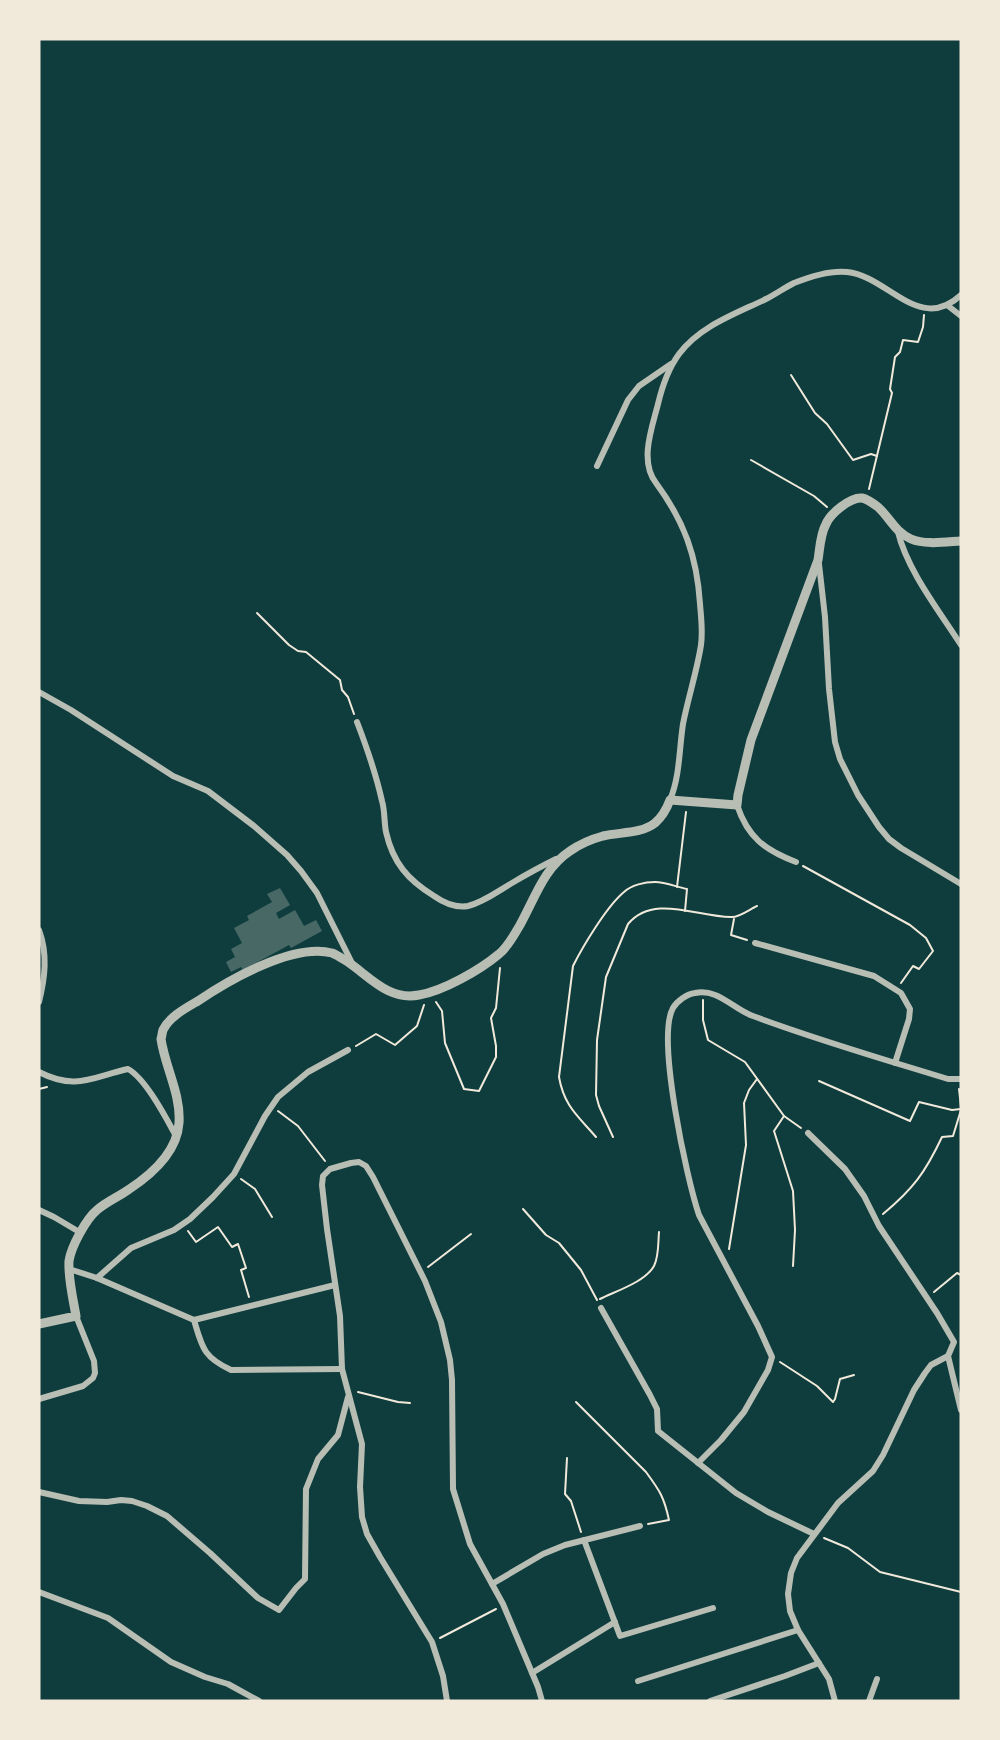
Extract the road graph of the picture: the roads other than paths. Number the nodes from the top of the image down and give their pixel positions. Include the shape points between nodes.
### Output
1 (961, 295) edge
2 (947, 305) junction
3 (961, 316) edge
4 (674, 362) junction
5 (597, 466) dead end
6 (898, 532) junction
7 (961, 541) edge
8 (818, 560) junction
9 (961, 645) edge
10 (39, 692) edge
11 (357, 722) road end
12 (670, 800) junction
13 (737, 805) junction
14 (562, 856) junction
15 (796, 862) road end
16 (961, 884) edge
17 (39, 930) edge
18 (755, 943) road end
19 (353, 966) junction
20 (39, 1002) edge
21 (348, 1050) road end
22 (895, 1063) junction
23 (39, 1072) edge
24 (960, 1079) edge
25 (808, 1133) road end
26 (176, 1137) junction
27 (39, 1210) edge
28 (81, 1233) junction
29 (69, 1269) junction
30 (97, 1278) junction
31 (335, 1285) junction
32 (601, 1308) road end
33 (76, 1316) junction
34 (194, 1320) junction
35 (39, 1324) edge
36 (948, 1356) junction
37 (342, 1369) junction
38 (348, 1397) junction
39 (39, 1399) edge
40 (961, 1410) edge
41 (698, 1463) junction
42 (39, 1492) edge
43 (640, 1526) road end
44 (814, 1534) junction
45 (584, 1540) junction
46 (492, 1584) junction
47 (39, 1592) edge
48 (713, 1608) dead end
49 (615, 1622) junction
50 (798, 1630) junction
51 (819, 1663) junction
52 (532, 1673) junction
53 (877, 1679) dead end
54 (638, 1681) dead end
55 (259, 1701) edge
56 (447, 1701) edge
57 (542, 1701) edge
58 (710, 1701) edge
59 (835, 1701) edge
60 (869, 1701) edge

1 - 2 street
2 - 3 street
2 - 4 street via 918,307 849,272 821,275 793,284 722,319 693,339
4 - 5 street via 639,386 628,400
4 - 12 street via 661,392 647,456 648,468 675,510 691,547 702,626 676,786
6 - 7 street via 926,542
6 - 8 street via 878,507 862,498 854,500 826,522
6 - 9 street via 914,571
8 - 13 street via 751,740
8 - 16 street via 829,689 840,759 858,795 889,839
10 - 19 street via 173,776 208,791 254,826 287,855 317,893
11 - 14 street via 383,803 386,832 400,867 410,880 442,902 464,907
12 - 13 street
12 - 14 street via 662,816 643,830 602,836
13 - 15 street via 748,829 767,849
14 - 19 street via 539,886 510,942 500,953 455,981 407,997 387,991
17 - 20 street via 45,952
18 - 22 street via 874,976 901,993 910,1009
19 - 26 street via 332,953 285,957 220,986 172,1019 161,1039 178,1111
21 - 30 street via 308,1072 278,1097 234,1174 213,1197 174,1230 131,1248
22 - 24 street
22 - 41 street via 748,1015 709,993 689,994 673,1008 668,1029 669,1070 695,1202 772,1357 744,1412
23 - 26 street via 72,1083 128,1069 152,1095
25 - 36 street via 845,1169 864,1196 954,1342
26 - 28 street via 159,1165 97,1210
27 - 28 street
28 - 29 street via 69,1259
29 - 30 street
29 - 33 street
30 - 34 street
31 - 34 street
31 - 37 street
31 - 46 street via 323,1176 330,1169 359,1162 373,1177 441,1322 452,1380 453,1489 470,1544
32 - 41 street via 657,1409 658,1431
33 - 35 street
33 - 39 street via 94,1361 93,1378 83,1386
34 - 37 street via 208,1355 231,1370
36 - 40 street
36 - 44 street via 924,1373 873,1471 838,1503
37 - 38 street
38 - 42 street via 338,1435 318,1459 306,1489 305,1579 279,1610 258,1598 167,1516 147,1506 120,1500 79,1501
38 - 56 street via 362,1444 360,1503 367,1534 432,1642 444,1676
41 - 44 street via 736,1493
43 - 45 street
44 - 50 street via 791,1574 790,1611
45 - 46 street via 543,1554
45 - 49 street
46 - 52 street
47 - 55 street via 108,1618 171,1662
48 - 49 street via 620,1636
49 - 52 street
50 - 51 street
50 - 54 street
51 - 58 street
51 - 59 street via 829,1679
52 - 57 street
53 - 60 street

